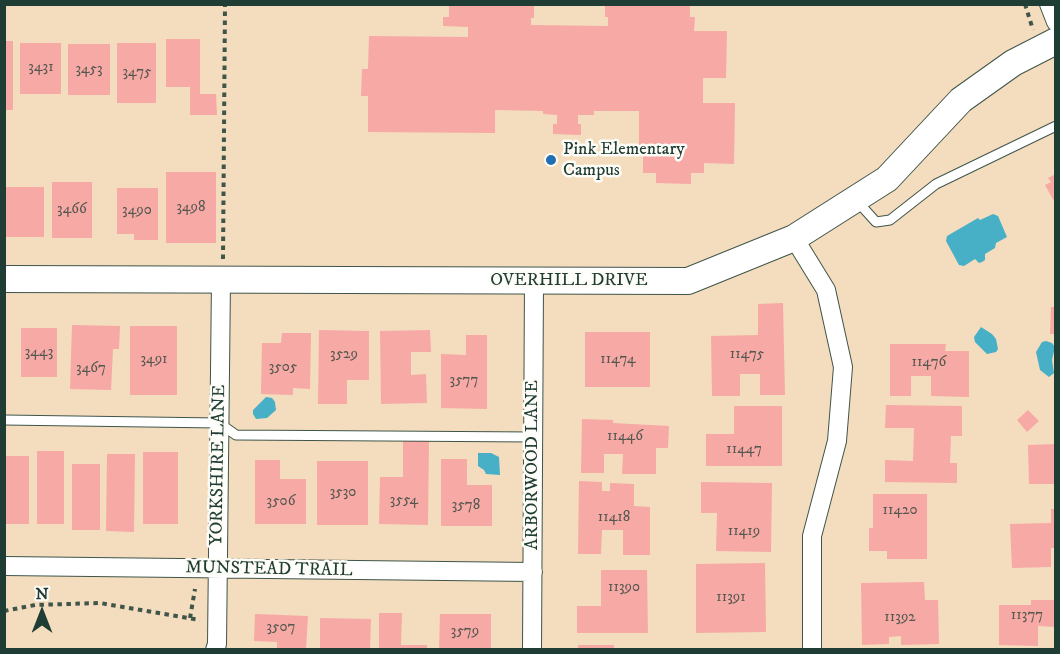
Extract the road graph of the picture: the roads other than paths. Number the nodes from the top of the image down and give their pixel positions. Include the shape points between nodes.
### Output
1 (1049, 4) edge
2 (1056, 22) edge
3 (1044, 36) edge
4 (1056, 126) edge
5 (856, 199) junction
6 (794, 238) junction
7 (226, 270) junction
8 (4, 279) edge
9 (534, 281) junction
10 (4, 420) edge
11 (219, 423) junction
12 (533, 437) junction
13 (4, 566) edge
14 (218, 569) junction
15 (533, 572) junction
16 (215, 650) edge
17 (532, 650) edge
18 (812, 650) edge

1 - 2 street
3 - 5 street, OVERHILL DRIVE via 961,100 887,179
4 - 5 lane via 936,184 890,220 876,222
5 - 6 street, OVERHILL DRIVE
6 - 9 street, OVERHILL DRIVE via 688,281
6 - 18 street via 826,290 843,367 837,441 812,536
7 - 8 street, OVERHILL DRIVE
7 - 9 street, OVERHILL DRIVE
7 - 11 street, YORKSHIRE LANE
9 - 12 street, ARBORWOOD LANE
10 - 11 lane
11 - 12 lane via 236,435
11 - 14 street, YORKSHIRE LANE
12 - 15 street, ARBORWOOD LANE
13 - 14 street, MUNSTEAD TRAIL
14 - 15 street, MUNSTEAD TRAIL
14 - 16 street, YORKSHIRE LANE
15 - 17 street, ARBORWOOD LANE

